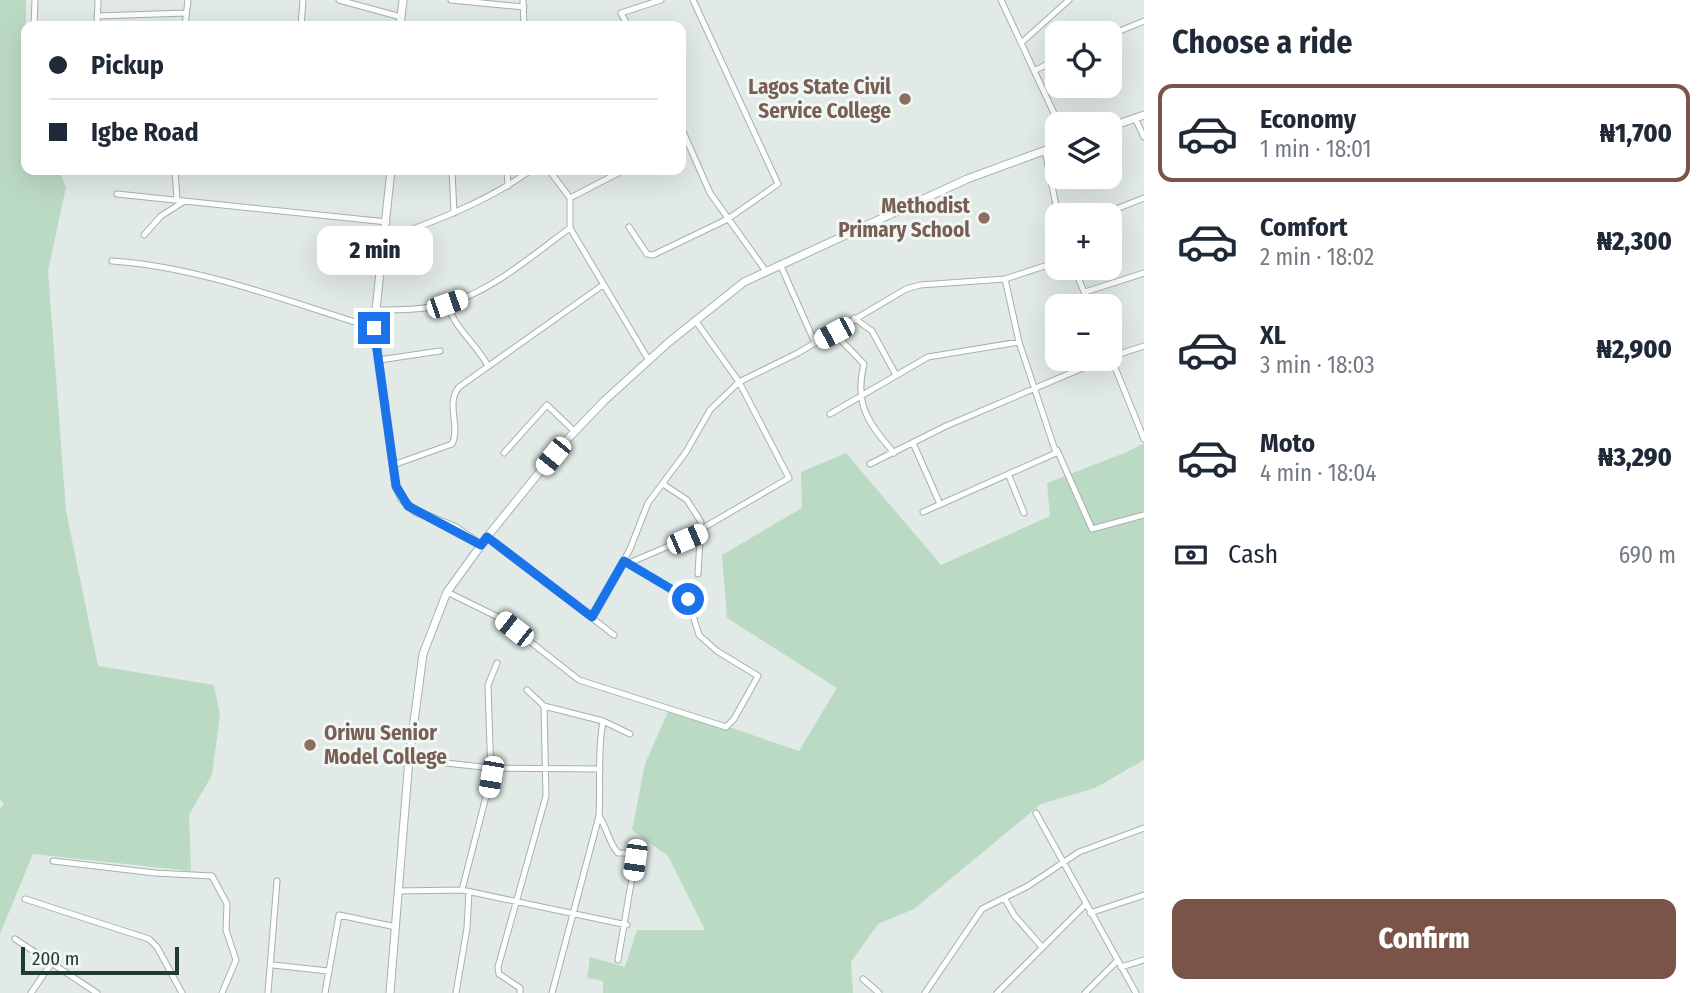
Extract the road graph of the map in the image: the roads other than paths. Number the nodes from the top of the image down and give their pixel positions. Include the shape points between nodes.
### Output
1 (35, 0) edge
2 (98, 0) edge
3 (188, 0) edge
4 (303, 0) edge
5 (339, 0) edge
6 (403, 0) edge
7 (451, 0) edge
8 (661, 0) edge
9 (693, 0) edge
10 (1001, 0) edge
11 (1069, 0) edge
12 (648, 1) edge
13 (524, 3) edge
14 (186, 13) junction
15 (97, 16) junction
16 (401, 17) junction
17 (34, 21) edge
18 (97, 21) edge
19 (185, 21) edge
20 (301, 21) edge
21 (401, 21) edge
22 (524, 21) edge
23 (625, 21) edge
24 (1144, 21) edge
25 (1122, 30) edge
26 (1021, 43) junction
27 (1045, 65) edge
28 (1034, 71) junction
29 (1053, 112) edge
30 (1144, 115) edge
31 (1135, 118) junction
32 (1122, 123) edge
33 (1144, 137) edge
34 (686, 139) edge
35 (1045, 151) edge
36 (175, 175) edge
37 (391, 175) edge
38 (452, 175) edge
39 (508, 175) edge
40 (524, 175) edge
41 (553, 175) edge
42 (614, 175) edge
43 (509, 186) junction
44 (117, 194) dead end
45 (177, 198) junction
46 (570, 198) junction
47 (1144, 198) edge
48 (183, 202) junction
49 (1122, 207) edge
50 (454, 213) junction
51 (728, 219) junction
52 (387, 222) junction
53 (629, 227) dead end
54 (570, 228) junction
55 (144, 235) dead end
56 (384, 240) junction
57 (113, 261) dead end
58 (780, 264) junction
59 (1045, 266) edge
60 (765, 270) junction
61 (1144, 272) edge
62 (1005, 279) junction
63 (1079, 280) edge
64 (603, 285) junction
65 (1084, 292) joint
66 (447, 304) junction
67 (376, 310) junction
68 (854, 318) junction
69 (695, 320) junction
70 (374, 328) junction
71 (834, 333) junction
72 (1019, 342) junction
73 (815, 344) junction
74 (1144, 346) edge
75 (440, 352) dead end
76 (1122, 352) edge
77 (649, 359) junction
78 (379, 360) junction
79 (488, 366) junction
80 (1075, 371) edge
81 (1116, 371) edge
82 (896, 375) junction
83 (739, 382) junction
84 (1034, 388) junction
85 (860, 398) junction
86 (830, 414) dead end
87 (574, 431) junction
88 (1144, 439) edge
89 (913, 443) junction
90 (1056, 449) junction
91 (504, 453) dead end
92 (894, 453) junction
93 (870, 464) dead end
94 (393, 465) junction
95 (1009, 476) junction
96 (663, 484) junction
97 (940, 504) junction
98 (923, 512) dead end
99 (1024, 513) dead end
100 (1144, 515) edge
101 (703, 530) junction
102 (487, 537) junction
103 (481, 545) junction
104 (627, 562) junction
105 (698, 574) dead end
106 (447, 592) junction
107 (592, 617) junction
108 (614, 635) dead end
109 (497, 663) dead end
110 (527, 690) dead end
111 (544, 706) junction
112 (603, 721) junction
113 (630, 733) dead end
114 (409, 759) junction
115 (492, 768) junction
116 (547, 768) junction
117 (600, 769) junction
118 (1035, 813) dead end
119 (599, 816) junction
120 (1144, 828) edge
121 (53, 861) dead end
122 (1061, 862) junction
123 (277, 881) dead end
124 (398, 891) junction
125 (465, 891) junction
126 (1144, 895) edge
127 (25, 899) dead end
128 (1005, 899) junction
129 (516, 903) junction
130 (1085, 905) junction
131 (571, 913) junction
132 (1090, 913) junction
133 (627, 925) junction
134 (396, 927) junction
135 (15, 939) dead end
136 (1041, 946) junction
137 (618, 960) dead end
138 (1144, 960) edge
139 (1117, 961) junction
140 (51, 964) junction
141 (273, 965) junction
142 (1121, 967) junction
143 (328, 971) junction
144 (863, 979) dead end
145 (31, 993) edge
146 (97, 993) edge
147 (182, 993) edge
148 (222, 993) edge
149 (268, 993) edge
150 (325, 993) edge
151 (390, 993) edge
152 (456, 993) edge
153 (520, 993) edge
154 (552, 993) edge
155 (879, 993) edge
156 (925, 993) edge
157 (997, 993) edge
158 (1085, 993) edge
159 (1136, 993) edge

1 - 17 street
2 - 15 street
3 - 14 street
4 - 20 street
5 - 16 street
6 - 16 main road
7 - 13 street
8 - 12 street
9 - 51 street via 778,184
10 - 26 street
11 - 26 street
12 - 23 street via 621,13
13 - 22 street
14 - 15 street
14 - 19 street
15 - 18 street
16 - 21 main road
24 - 25 street
26 - 28 street
27 - 28 street
28 - 29 street
30 - 31 main road
31 - 32 main road
31 - 33 street
34 - 51 street via 704,181
35 - 58 main road via 967,179
36 - 45 street
37 - 52 main road
38 - 50 street
39 - 43 street
40 - 43 street
41 - 46 street
42 - 46 street
43 - 50 street
44 - 45 street
45 - 48 street
46 - 54 street
47 - 49 street
48 - 52 street
48 - 55 street via 161,216
50 - 56 street
51 - 53 street via 650,255
51 - 60 street
52 - 56 main road
54 - 64 street
54 - 66 street via 497,279
56 - 67 main road
57 - 70 street via 222,282
58 - 60 main road
58 - 73 street
59 - 62 street
60 - 69 main road
61 - 65 street
62 - 68 street via 920,285
62 - 72 street
63 - 65 street
64 - 77 street
64 - 79 street
66 - 67 street via 418,310
66 - 79 street via 457,328 470,337
67 - 70 main road
68 - 71 street
68 - 82 street via 872,331
69 - 77 main road
69 - 83 street
70 - 78 main road
71 - 73 street
71 - 85 street via 864,364
72 - 82 street via 937,354
72 - 84 street
73 - 83 street
74 - 76 street
75 - 78 street
77 - 87 main road
78 - 94 main road
79 - 94 street via 455,392 452,415 457,432 452,444
80 - 84 street
81 - 88 street
82 - 85 street
83 - 96 street via 706,415
83 - 101 street via 789,478
84 - 89 street
84 - 90 street
85 - 86 street
85 - 92 street via 866,417
87 - 91 street via 547,405
87 - 102 main road
89 - 92 street
89 - 97 street
90 - 95 street via 1052,457
90 - 100 street via 1092,529
92 - 93 street
94 - 103 main road via 396,486 408,506
95 - 97 street
95 - 99 street
96 - 101 street via 694,507
96 - 104 street via 648,503
97 - 98 street
101 - 104 street
101 - 105 street
102 - 103 main road
102 - 107 street
103 - 106 main road
104 - 106 street via 690,601 699,635 758,676 726,727 579,680 500,618
104 - 107 street
106 - 114 main road via 423,654
107 - 108 street
109 - 115 street via 488,685
110 - 111 street
111 - 112 street
111 - 116 street
112 - 113 street
112 - 117 street
114 - 115 street
114 - 124 main road
115 - 116 street
115 - 125 street
116 - 117 street
116 - 129 street via 544,807
117 - 119 street
118 - 122 street
119 - 131 street
119 - 133 street via 614,849 635,860
120 - 122 street
121 - 148 street via 212,876 227,904 226,930 236,960
122 - 128 street
122 - 130 street
123 - 141 street
124 - 125 street
124 - 134 main road
125 - 129 street
125 - 152 street via 467,928
126 - 132 street
127 - 147 street via 149,939
128 - 136 street
128 - 156 street via 982,909
129 - 131 street
129 - 153 street via 498,972 520,988
130 - 132 street
130 - 136 street
131 - 133 street
131 - 154 street
132 - 139 street
133 - 137 street
134 - 143 street via 338,915
134 - 151 main road
135 - 140 street
136 - 157 street
138 - 142 street
139 - 142 street
139 - 158 street
140 - 145 street
140 - 146 street
141 - 143 street
141 - 149 street
142 - 159 street
143 - 150 street
144 - 155 street

